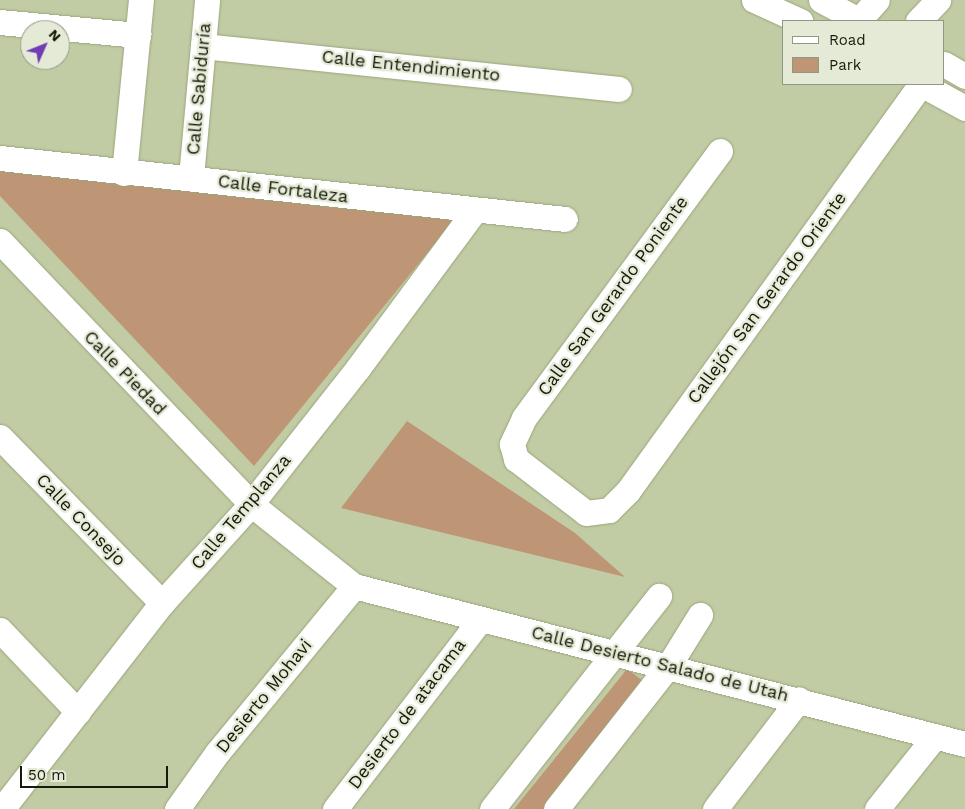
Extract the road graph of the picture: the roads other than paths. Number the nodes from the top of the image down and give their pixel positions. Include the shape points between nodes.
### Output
1 (141, 0) edge
2 (207, 0) edge
3 (754, 0) edge
4 (820, 0) edge
5 (877, 0) edge
6 (938, 0) edge
7 (798, 20) edge
8 (857, 20) edge
9 (860, 20) edge
10 (919, 20) edge
11 (0, 22) edge
12 (138, 35) junction
13 (204, 46) junction
14 (945, 65) edge
15 (965, 76) edge
16 (920, 85) edge
17 (923, 85) edge
18 (619, 89) dead end
19 (965, 108) edge
20 (720, 151) dead end
21 (0, 158) edge
22 (124, 173) junction
23 (190, 177) junction
24 (474, 211) junction
25 (565, 219) dead end
26 (0, 241) edge
27 (0, 437) edge
28 (512, 444) joint
29 (251, 504) junction
30 (354, 586) junction
31 (659, 596) dead end
32 (162, 603) junction
33 (700, 615) dead end
34 (480, 620) junction
35 (0, 630) edge
36 (614, 652) junction
37 (669, 665) junction
38 (799, 699) junction
39 (78, 712) junction
40 (935, 736) junction
41 (965, 744) edge
42 (2, 809) edge
43 (177, 809) edge
44 (335, 809) edge
45 (492, 809) edge
46 (556, 809) edge
47 (715, 809) edge
48 (877, 809) edge

1 - 12 street
2 - 13 street, Calle Sabiduría
3 - 7 street
4 - 8 street
5 - 9 street
6 - 10 street
11 - 12 street
12 - 22 street
13 - 18 street, Calle Entendimiento
13 - 23 street, Calle Sabiduría
14 - 15 street
16 - 28 street, Callejón San Gerardo Oriente via 633,483 609,510 586,513 556,493 516,459
17 - 19 street
20 - 28 street, Calle San Gerardo Poniente via 524,418
21 - 22 street, Calle Fortaleza
22 - 23 street, Calle Fortaleza
23 - 24 street, Calle Fortaleza
24 - 25 street, Calle Fortaleza
24 - 29 street, Calle Templanza
26 - 29 street, Calle Piedad
27 - 32 street, Calle Consejo
29 - 30 street, Calle Piedad
29 - 32 street, Calle Templanza
30 - 34 street, Calle Desierto Salado de Utah
30 - 43 street, Desierto Mohavi via 217,753
31 - 36 street
32 - 39 street, Calle Templanza
33 - 37 street
34 - 36 street, Calle Desierto Salado de Utah
34 - 44 street, Desierto de atacama
35 - 39 street
36 - 37 street, Calle Desierto Salado de Utah
36 - 45 street
37 - 38 street, Calle Desierto Salado de Utah
37 - 46 street
38 - 40 street, Calle Desierto Salado de Utah
38 - 47 street
39 - 42 street, Calle Templanza
40 - 41 street, Calle Desierto Salado de Utah
40 - 48 street

